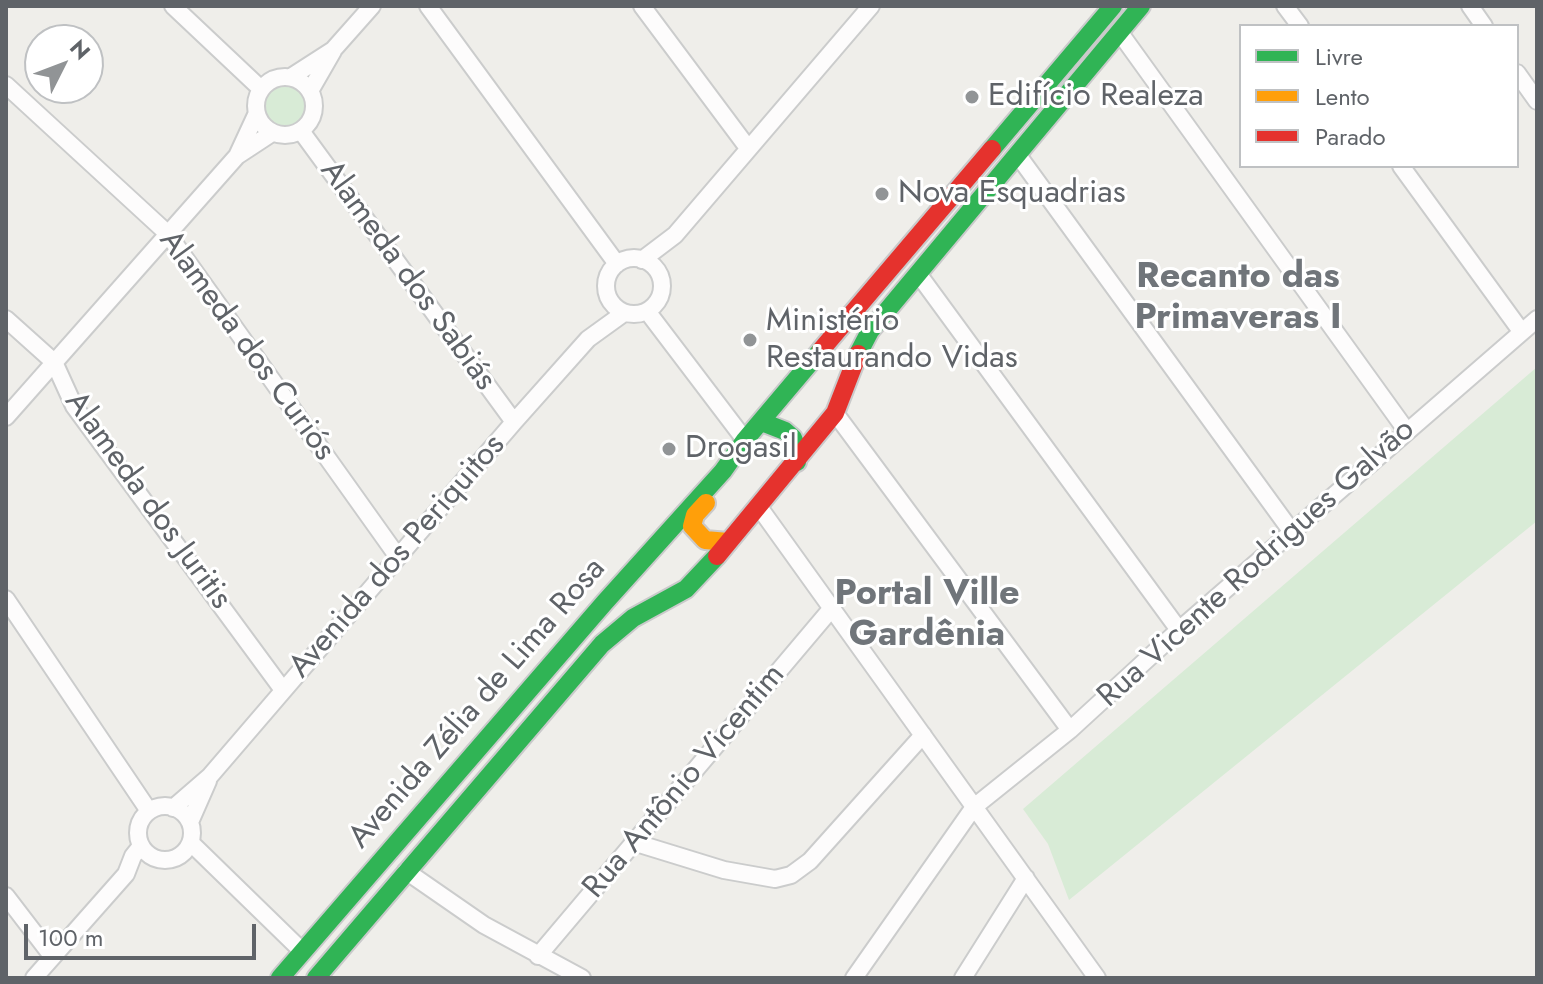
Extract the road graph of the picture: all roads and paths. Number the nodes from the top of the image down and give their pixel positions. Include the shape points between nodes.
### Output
1 (173, 6) edge
2 (372, 6) edge
3 (428, 6) edge
4 (642, 6) edge
5 (1113, 6) edge
6 (1141, 6) edge
7 (1285, 6) edge
8 (1470, 6) edge
9 (866, 8) edge
10 (1298, 24) edge
11 (1483, 24) edge
12 (1120, 33) junction
13 (333, 50) junction
14 (1519, 76) edge
15 (291, 77) junction
16 (6, 85) edge
17 (260, 88) junction
18 (310, 91) junction
19 (1537, 101) edge
20 (256, 115) junction
21 (301, 131) junction
22 (272, 133) junction
23 (748, 148) junction
24 (1017, 154) junction
25 (237, 156) junction
26 (1402, 168) edge
27 (167, 233) junction
28 (675, 235) junction
29 (642, 260) junction
30 (617, 264) junction
31 (659, 275) junction
32 (919, 275) junction
33 (608, 298) junction
34 (647, 311) junction
35 (624, 313) junction
36 (6, 319) edge
37 (1537, 319) edge
38 (1521, 331) junction
39 (588, 339) junction
40 (54, 362) junction
41 (835, 413) junction
42 (6, 417) edge
43 (514, 422) junction
44 (762, 422) junction
45 (1406, 430) junction
46 (745, 440) junction
47 (797, 462) junction
48 (723, 471) junction
49 (759, 507) junction
50 (1292, 532) junction
51 (728, 542) junction
52 (398, 557) junction
53 (6, 599) edge
54 (832, 608) junction
55 (1179, 630) junction
56 (283, 690) junction
57 (1070, 730) junction
58 (923, 735) junction
59 (210, 776) junction
60 (974, 807) junction
61 (173, 808) junction
62 (149, 811) junction
63 (190, 822) junction
64 (633, 842) junction
65 (191, 843) junction
66 (146, 852) junction
67 (406, 871) junction
68 (1026, 878) junction
69 (6, 896) edge
70 (303, 952) junction
71 (52, 956) junction
72 (538, 956) junction
73 (34, 978) edge
74 (280, 978) edge
75 (316, 978) edge
76 (582, 978) edge
77 (854, 978) edge
78 (963, 978) edge
79 (1097, 978) edge

1 - 17 street
2 - 13 street
3 - 30 street
4 - 23 street
5 - 44 main road, Avenida Zélia de Lima Rosa
6 - 12 main road, Avenida Zélia de Lima Rosa
7 - 10 street
8 - 11 street
9 - 23 street
12 - 24 main road, Avenida Zélia de Lima Rosa
12 - 45 street
13 - 15 street
13 - 18 street
14 - 19 street
15 - 17 street via 274,78
15 - 18 street
16 - 27 street, Alameda dos Curiós
17 - 20 street
18 - 21 street via 312,117
20 - 22 street
20 - 25 street
21 - 22 street
21 - 43 street, Alameda dos Sabiás
22 - 25 street
23 - 28 street
24 - 32 main road, Avenida Zélia de Lima Rosa
24 - 50 street
25 - 27 street
26 - 38 street
27 - 40 street
27 - 52 street, Alameda dos Curiós
28 - 29 street
28 - 31 street
29 - 30 street
29 - 31 street
30 - 33 street via 606,280
31 - 34 street via 659,299
32 - 41 main road, Avenida Zélia de Lima Rosa via 870,331
32 - 55 street
33 - 35 street
33 - 39 street
34 - 35 street
34 - 46 street
35 - 39 street
36 - 40 street, Alameda dos Juritis
37 - 38 street, Rua Vicente Rodrigues Galvão
38 - 45 street, Rua Vicente Rodrigues Galvão
39 - 43 street, Avenida dos Periquitos
40 - 42 street
40 - 56 street, Alameda dos Juritis via 74,406
41 - 47 main road, Avenida Zélia de Lima Rosa
41 - 57 street
43 - 52 street, Avenida dos Periquitos
44 - 46 main road, Avenida Zélia de Lima Rosa
44 - 47 main road via 793,438
45 - 50 street, Rua Vicente Rodrigues Galvão
46 - 48 main road, Avenida Zélia de Lima Rosa
47 - 49 main road, Avenida Zélia de Lima Rosa
48 - 51 main road, Avenida Zélia de Lima Rosa via 719,489 695,515 692,526 705,540
48 - 70 main road, Avenida Zélia de Lima Rosa
49 - 51 main road, Avenida Zélia de Lima Rosa
49 - 54 street
50 - 55 street, Rua Vicente Rodrigues Galvão
51 - 67 main road, Avenida Zélia de Lima Rosa via 686,589 633,618 602,644
52 - 56 street, Avenida dos Periquitos
53 - 62 street
54 - 58 street
54 - 64 street, Rua Antônio Vicentim
55 - 57 street, Rua Vicente Rodrigues Galvão
56 - 59 street, Avenida dos Periquitos
57 - 60 street, Rua Vicente Rodrigues Galvão
58 - 60 street
58 - 64 street via 810,861 791,875 775,879 724,870
59 - 61 street
59 - 63 street
60 - 68 street
60 - 77 street, Rua Vicente Rodrigues Galvão
61 - 62 street
61 - 63 street
62 - 66 street via 140,823 139,839
63 - 65 street
64 - 72 street, Rua Antônio Vicentim
65 - 66 street via 179,857 161,860
65 - 70 street
66 - 71 street via 133,856 126,874
67 - 72 street
67 - 75 main road, Avenida Zélia de Lima Rosa
68 - 78 street
68 - 79 street
69 - 71 street
70 - 74 main road, Avenida Zélia de Lima Rosa
71 - 73 street
72 - 76 street

